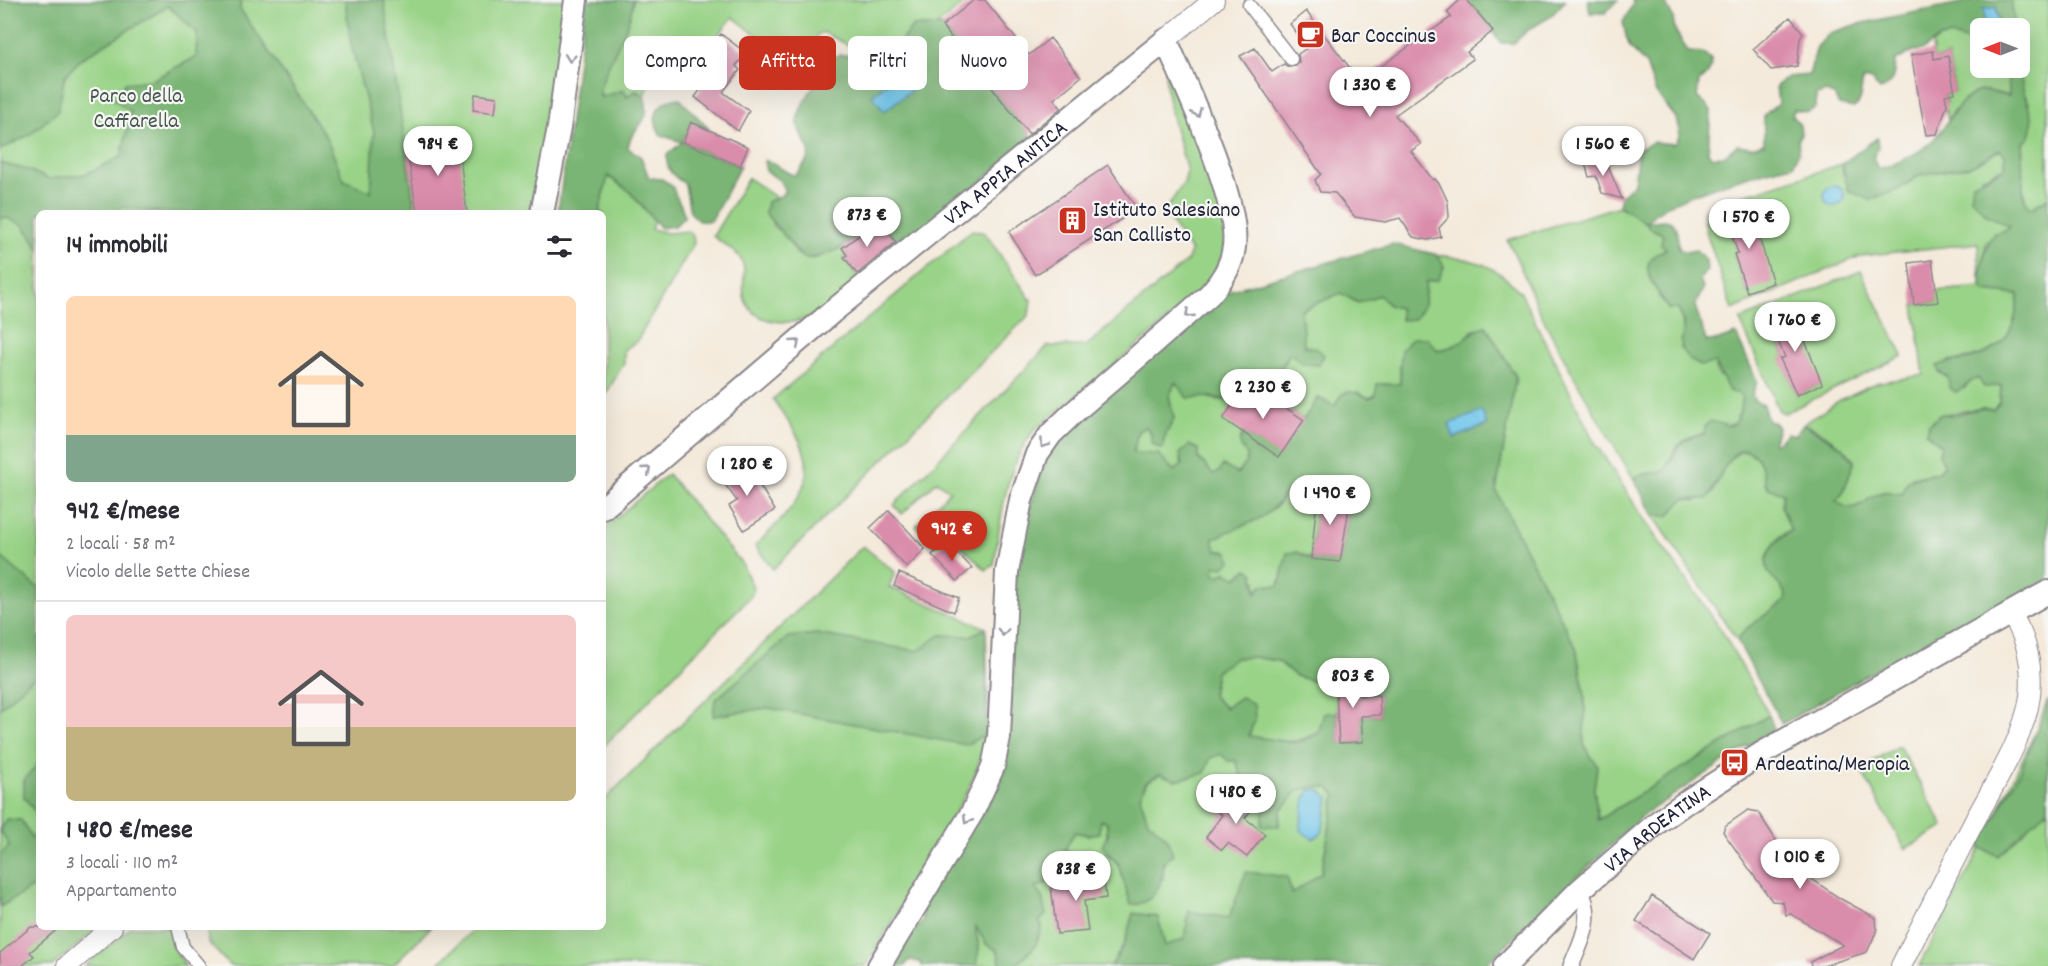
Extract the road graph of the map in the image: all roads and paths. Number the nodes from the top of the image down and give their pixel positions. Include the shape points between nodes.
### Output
1 (576, 0) edge
2 (1214, 0) edge
3 (1249, 4) dead end
4 (1166, 40) junction
5 (1291, 59) dead end
6 (543, 210) edge
7 (606, 505) edge
8 (2048, 592) edge
9 (2010, 613) junction
10 (1580, 890) junction
11 (108, 930) edge
12 (179, 930) edge
13 (66, 966) edge
14 (199, 966) edge
15 (879, 966) edge
16 (1504, 966) edge
17 (1571, 966) edge
18 (1901, 966) edge

1 -> 6 main road via 562,109
2 - 4 street, VIA APPIA ANTICA
3 - 5 street
7 -> 4 main road, VIA APPIA ANTICA via 832,312
4 -> 15 main road via 1226,192 1235,230 1232,259 1209,295 1073,413 1037,454 1021,500 1007,572 999,737 993,767 977,803
8 - 9 main road, VIA ARDEATINA
9 - 10 main road, VIA ARDEATINA via 1716,782 1658,822
9 - 18 street via 2022,632 2028,655 2030,697 2024,718
10 - 16 main road, VIA ARDEATINA
10 - 17 street via 1587,921
11 - 13 street
12 - 14 street via 183,947

